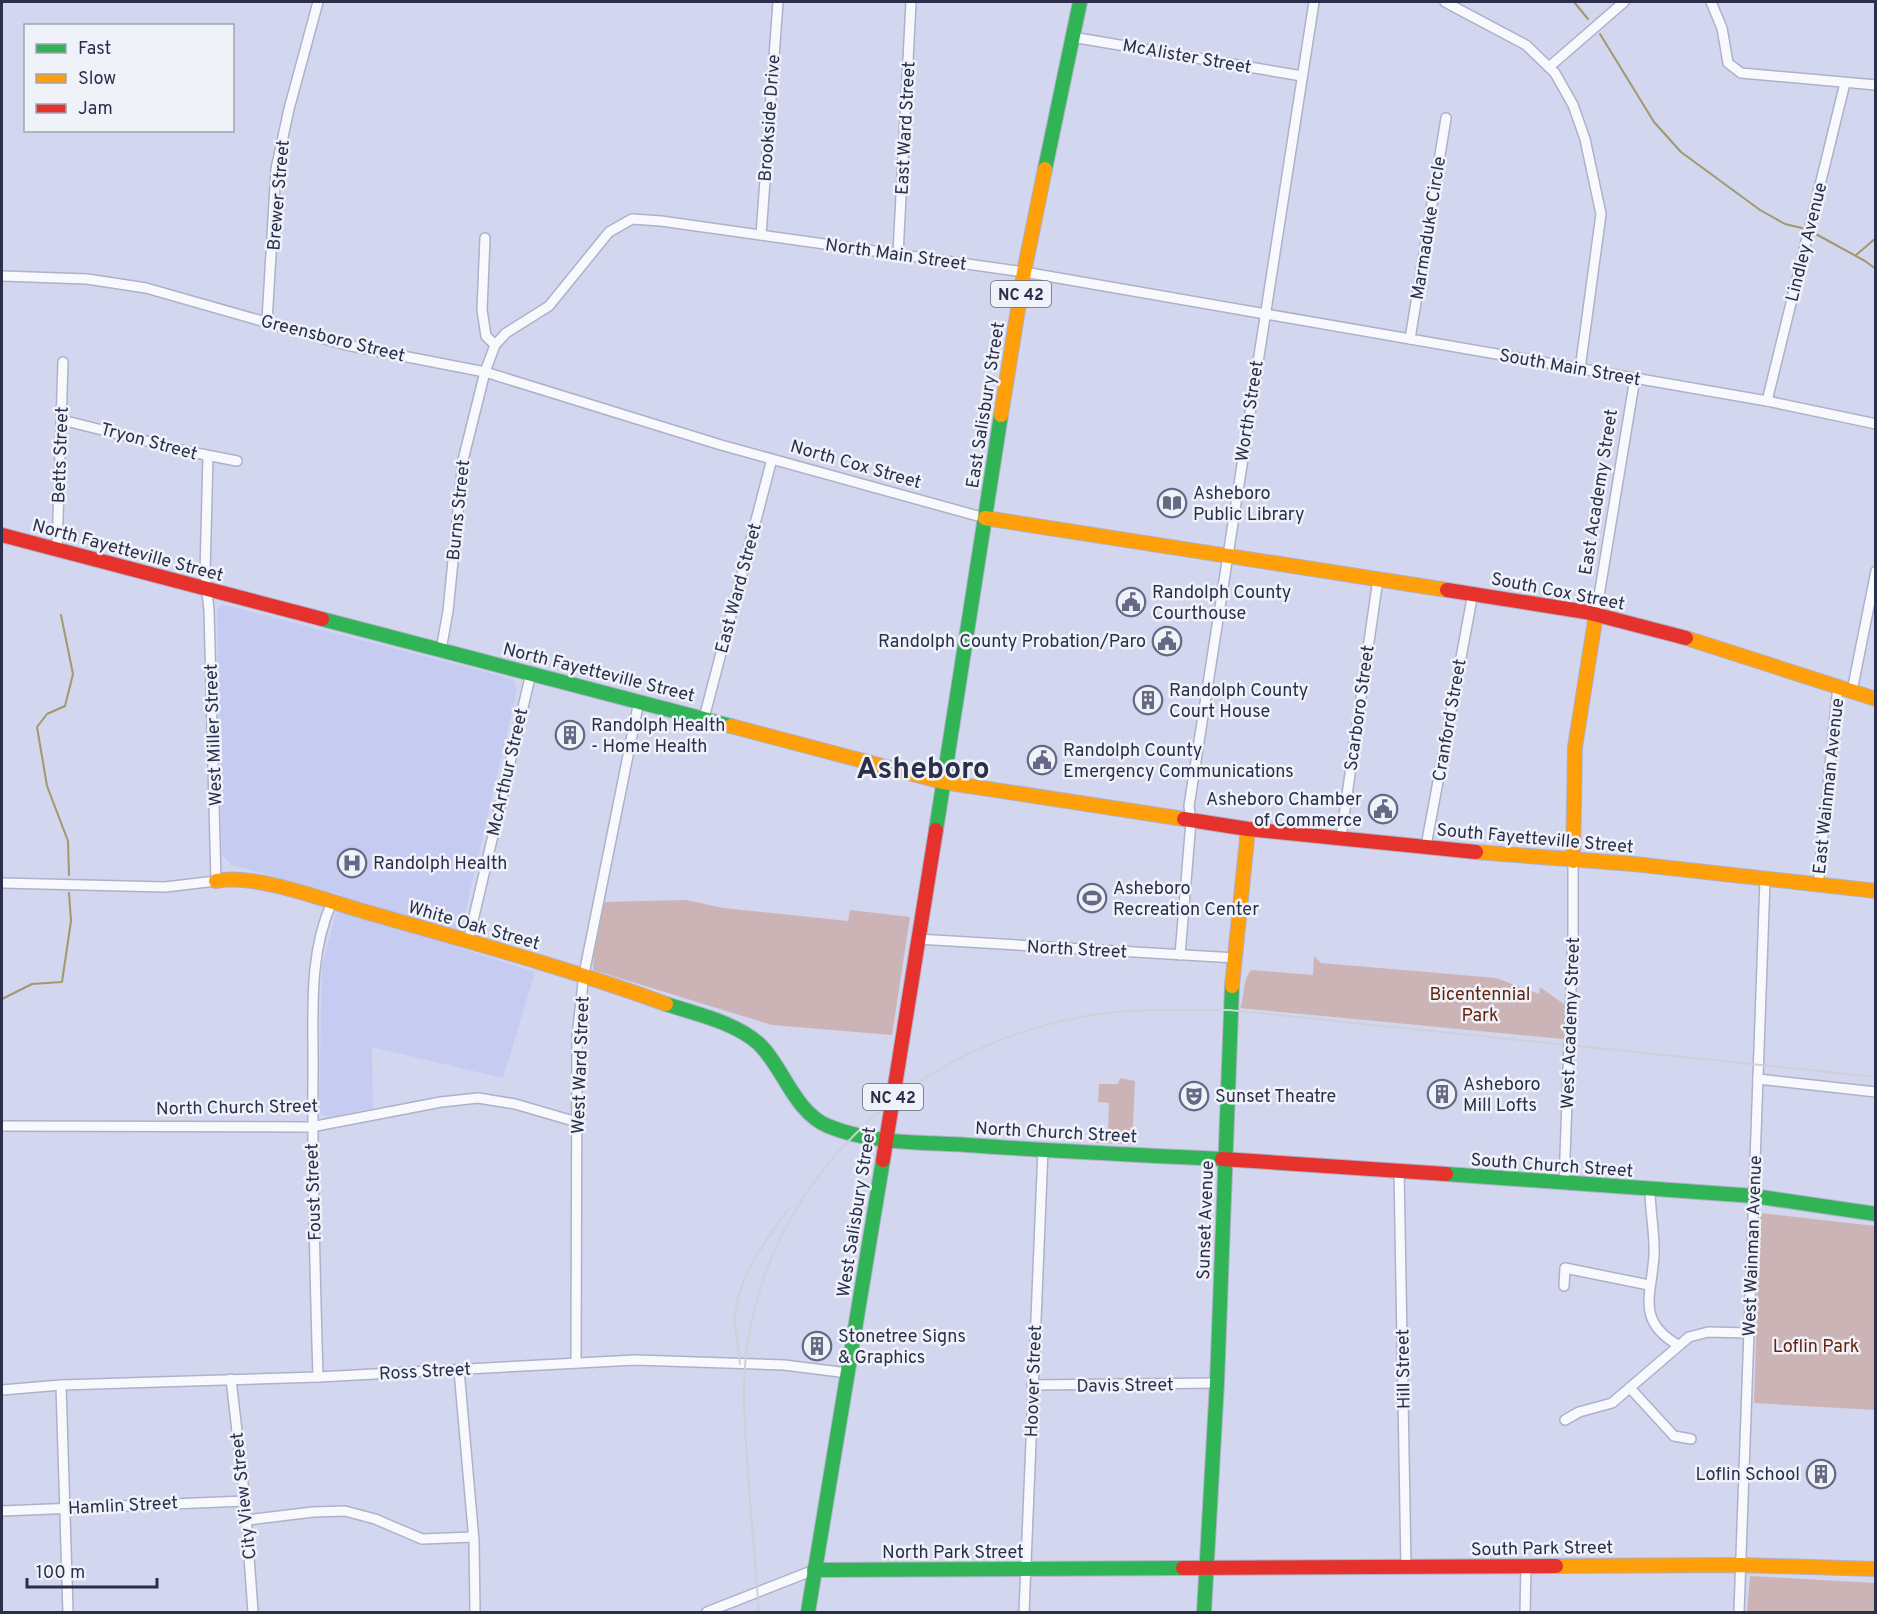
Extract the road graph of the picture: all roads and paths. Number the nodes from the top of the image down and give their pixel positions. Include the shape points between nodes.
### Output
1 (318, 2) edge
2 (778, 2) edge
3 (911, 2) edge
4 (1080, 2) edge
5 (1314, 2) edge
6 (1446, 2) edge
7 (1624, 2) edge
8 (1711, 2) edge
9 (1072, 37) junction
10 (1549, 67) junction
11 (1302, 76) junction
12 (1845, 83) junction
13 (1875, 85) edge
14 (1446, 118) dead end
15 (761, 235) junction
16 (485, 238) dead end
17 (898, 254) junction
18 (1024, 272) junction
19 (2, 276) edge
20 (1265, 314) junction
21 (267, 321) junction
22 (1410, 339) junction
23 (495, 345) junction
24 (63, 362) dead end
25 (1580, 369) junction
26 (485, 372) junction
27 (1635, 378) junction
28 (1767, 401) junction
29 (62, 420) junction
30 (1875, 424) edge
31 (207, 456) junction
32 (772, 459) junction
33 (237, 460) dead end
34 (985, 518) junction
35 (2, 535) edge
36 (57, 549) junction
37 (1226, 556) junction
38 (1875, 571) edge
39 (1378, 579) junction
40 (207, 590) junction
41 (1473, 593) junction
42 (1596, 615) junction
43 (441, 650) junction
44 (531, 673) junction
45 (1838, 686) junction
46 (1852, 691) junction
47 (1875, 699) edge
48 (639, 701) junction
49 (704, 718) junction
50 (943, 782) junction
51 (1191, 821) junction
52 (1248, 829) junction
53 (1341, 837) junction
54 (1426, 846) junction
55 (1573, 861) junction
56 (1765, 880) junction
57 (216, 881) junction
58 (2, 883) edge
59 (1818, 886) junction
60 (1875, 891) edge
61 (332, 902) junction
62 (917, 939) junction
63 (468, 942) junction
64 (1180, 955) junction
65 (1236, 958) junction
66 (584, 974) junction
67 (1758, 1079) junction
68 (1875, 1092) edge
69 (577, 1122) junction
70 (2, 1126) edge
71 (311, 1127) junction
72 (886, 1140) junction
73 (1043, 1149) junction
74 (1225, 1159) junction
75 (1399, 1170) junction
76 (1564, 1184) junction
77 (1650, 1190) junction
78 (1754, 1197) junction
79 (1875, 1214) edge
80 (1649, 1285) junction
81 (1564, 1286) dead end
82 (1749, 1332) junction
83 (1678, 1345) junction
84 (576, 1363) junction
85 (459, 1370) junction
86 (848, 1373) junction
87 (318, 1377) junction
88 (231, 1379) junction
89 (1217, 1383) junction
90 (62, 1385) junction
91 (1032, 1385) junction
92 (1630, 1388) junction
93 (2, 1390) edge
94 (1565, 1420) dead end
95 (1691, 1439) dead end
96 (245, 1501) junction
97 (65, 1508) junction
98 (2, 1511) edge
99 (247, 1520) junction
100 (473, 1537) junction
101 (1741, 1565) junction
102 (1526, 1567) junction
103 (1406, 1568) junction
104 (1025, 1569) junction
105 (1208, 1569) junction
106 (1875, 1569) edge
107 (814, 1570) junction
108 (68, 1612) edge
109 (254, 1612) edge
110 (475, 1612) edge
111 (707, 1612) edge
112 (808, 1612) edge
113 (1024, 1612) edge
114 (1204, 1612) edge
115 (1525, 1612) edge
116 (1739, 1612) edge

1 - 21 street, Brewer Street via 276,169
2 - 15 street, Brookside Drive
3 - 17 street, East Ward Street
4 - 9 main road, East Salisbury Street / NC 42
5 - 11 street, Worth Street
6 - 10 street via 1526,45
7 - 10 street
8 - 12 street via 1722,28 1728,63 1741,73
9 - 11 street, McAlister Street
9 - 18 main road, East Salisbury Street / NC 42
10 - 25 street via 1573,105 1585,139 1601,214
11 - 20 street, Worth Street
12 - 13 street
12 - 28 street, Lindley Avenue
14 - 22 street, Marmaduke Circle
15 - 17 street, North Main Street
15 - 23 street, North Main Street via 632,219 621,223 604,238 549,306 506,333
16 - 23 street via 482,310 486,336
17 - 18 street, North Main Street
18 - 20 street, North Main Street
18 - 34 main road, East Salisbury Street / NC 42
19 - 21 street, Greensboro Street via 113,282
20 - 22 street, South Main Street
20 - 37 street, Worth Street
21 - 26 street, Greensboro Street via 346,345
22 - 25 street, South Main Street
23 - 26 street
24 - 29 street, Betts Street
25 - 27 street, South Main Street
26 - 32 street, North Cox Street
26 - 43 street, Burns Street via 463,460
27 - 28 street, South Main Street
27 - 42 street, East Academy Street
28 - 30 street, South Main Street
29 - 31 street, Tryon Street
29 - 36 street, Betts Street
31 - 33 street, Tryon Street
31 - 40 street, West Miller Street
32 - 34 street, North Cox Street
32 - 49 street, East Ward Street
34 - 37 main road, North Cox Street
34 - 50 main road, East Salisbury Street / NC 42
35 - 36 main road, North Fayetteville Street
36 - 40 main road, North Fayetteville Street
37 - 39 main road, South Cox Street
37 - 51 street, Worth Street via 1189,806
38 - 46 street, East Wainman Avenue
39 - 41 main road, South Cox Street
39 - 53 street, Scarboro Street
40 - 43 main road, North Fayetteville Street
40 - 57 street, West Miller Street
41 - 42 main road, South Cox Street
41 - 54 street, Cranford Street
42 - 45 main road, South Cox Street via 1661,630
42 - 55 main road, East Academy Street via 1575,747
43 - 44 main road, North Fayetteville Street
44 - 48 main road, North Fayetteville Street
44 - 63 street, McArthur Street
45 - 46 main road, South Cox Street
45 - 59 street, East Wainman Avenue
46 - 47 main road, South Cox Street
48 - 49 main road, North Fayetteville Street
48 - 66 street, West Ward Street
49 - 50 main road, North Fayetteville Street
50 - 51 main road, North Fayetteville Street
50 - 62 main road, West Salisbury Street / NC 42
51 - 52 main road, South Fayetteville Street
51 - 64 street, Worth Street
52 - 53 main road, South Fayetteville Street
52 - 65 main road, Sunset Avenue
53 - 54 main road, South Fayetteville Street
54 - 55 main road, South Fayetteville Street
55 - 56 main road, South Fayetteville Street via 1634,864
55 - 76 street, West Academy Street via 1574,934
56 - 59 main road, South Fayetteville Street
56 - 67 street, West Wainman Avenue
57 - 58 street, White Oak Street via 165,887
57 - 61 main road, White Oak Street via 257,882
59 - 60 main road, South Fayetteville Street
61 - 63 main road, White Oak Street
61 - 71 street, Foust Street via 325,917 314,973
62 - 64 street, North Street
62 - 72 main road, West Salisbury Street / NC 42
63 - 66 main road, White Oak Street
64 - 65 street, North Street
65 - 74 main road, Sunset Avenue via 1229,1010
66 - 69 street, West Ward Street via 578,1037
66 - 72 main road, White Oak Street via 743,1031 760,1045 809,1113 825,1125
67 - 68 street
67 - 78 street, West Wainman Avenue
69 - 71 street, North Church Street via 478,1098
69 - 84 street, West Ward Street
70 - 71 street, North Church Street
71 - 87 street, Foust Street
72 - 73 main road, North Church Street
72 - 86 main road, West Salisbury Street / NC 42
73 - 74 main road, North Church Street
73 - 91 street, Hoover Street
74 - 75 main road, South Church Street
74 - 89 main road, Sunset Avenue
75 - 76 main road, South Church Street
75 - 103 street, Hill Street
76 - 77 main road, South Church Street
77 - 78 main road, South Church Street
77 - 80 street via 1654,1255
78 - 79 main road, South Church Street
78 - 82 street, West Wainman Avenue
80 - 81 street via 1565,1268
80 - 83 street via 1652,1319
82 - 83 street via 1708,1332
82 - 101 street, West Wainman Avenue
83 - 92 street
84 - 85 street, Ross Street
84 - 86 street, Ross Street via 673,1360 784,1365
85 - 87 street, Ross Street
85 - 100 street
86 - 107 main road, West Salisbury Street / NC 42
87 - 88 street, Ross Street
88 - 90 street, Ross Street
88 - 96 street, City View Street
89 - 91 street, Davis Street
89 - 105 main road, Sunset Avenue
90 - 93 street, Ross Street
90 - 97 street
91 - 104 street, Hoover Street
92 - 94 street via 1612,1403
92 - 95 street via 1674,1436
96 - 97 street, Hamlin Street
96 - 99 street, City View Street
97 - 98 street, Hamlin Street
97 - 108 street
99 - 100 street via 345,1511 422,1539
99 - 109 street, City View Street
100 - 110 street
101 - 102 main road, South Park Street
101 - 106 main road, South Park Street
101 - 116 street, West Wainman Avenue
102 - 103 main road, South Park Street
102 - 115 street
103 - 105 main road, South Park Street
104 - 105 main road, North Park Street
104 - 107 main road, North Park Street
104 - 113 street, Hoover Street
105 - 114 main road, Sunset Avenue
107 - 111 street, North Park Street
107 - 112 main road, West Salisbury Street / NC 42

